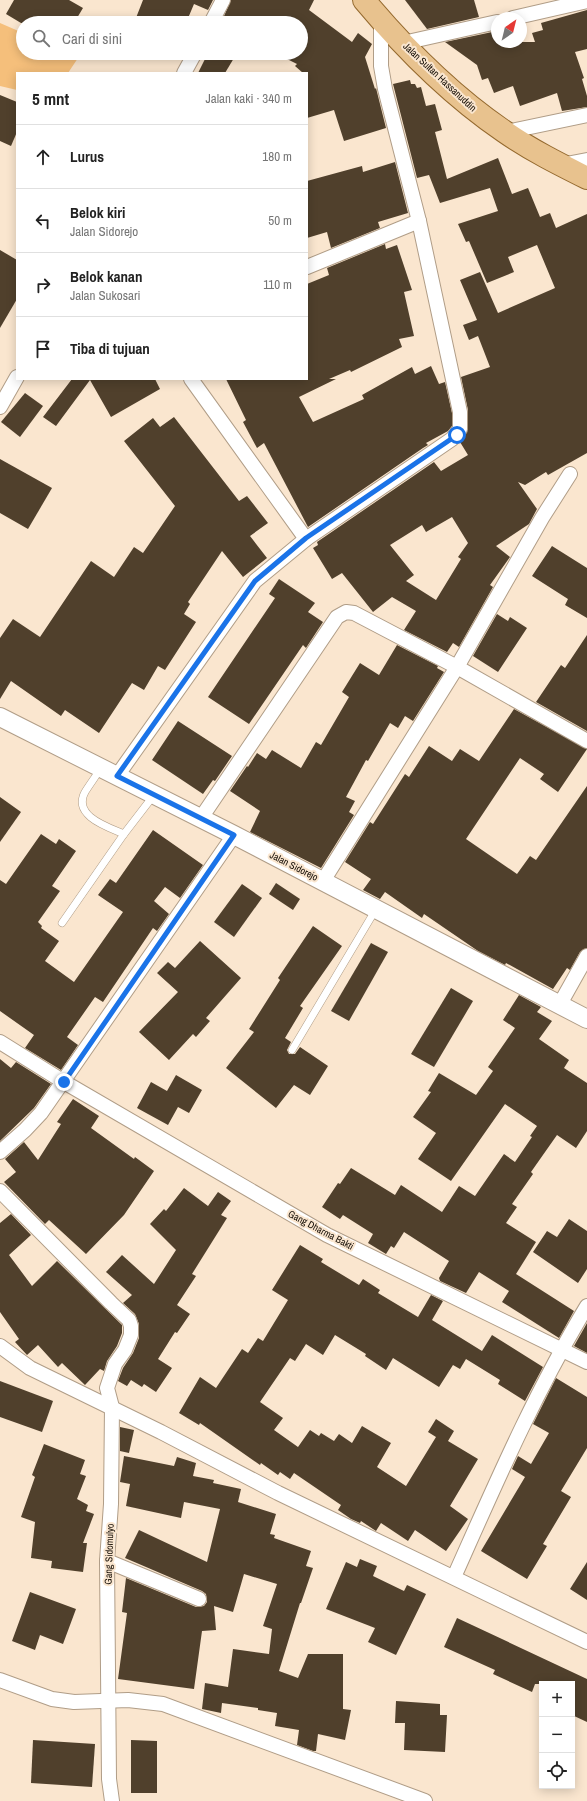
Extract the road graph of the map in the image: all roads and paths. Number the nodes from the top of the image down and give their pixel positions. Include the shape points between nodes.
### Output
1 (223, 0) edge
2 (364, 0) edge
3 (587, 1) edge
4 (527, 15) edge
5 (215, 16) edge
6 (381, 20) junction
7 (491, 23) edge
8 (403, 43) junction
9 (191, 60) edge
10 (185, 72) edge
11 (587, 115) edge
12 (506, 132) junction
13 (587, 160) edge
14 (561, 165) junction
15 (587, 178) edge
16 (419, 221) junction
17 (308, 267) edge
18 (16, 379) edge
19 (192, 380) edge
20 (0, 407) edge
21 (570, 474) dead end
22 (306, 538) junction
23 (457, 667) junction
24 (0, 717) edge
25 (587, 741) edge
26 (109, 772) junction
27 (154, 794) junction
28 (201, 818) junction
29 (124, 834) junction
30 (234, 835) junction
31 (323, 881) junction
32 (376, 909) junction
33 (62, 923) dead end
34 (587, 956) edge
35 (560, 1004) junction
36 (587, 1018) edge
37 (0, 1042) edge
38 (292, 1050) dead end
39 (64, 1082) junction
40 (0, 1152) edge
41 (0, 1191) edge
42 (587, 1306) edge
43 (0, 1346) edge
44 (562, 1348) junction
45 (587, 1362) edge
46 (112, 1407) junction
47 (107, 1561) junction
48 (454, 1577) junction
49 (199, 1599) dead end
50 (587, 1642) edge
51 (0, 1680) edge
52 (107, 1701) junction
53 (112, 1801) edge
54 (425, 1801) edge

1 - 5 street
2 - 6 main road, Jalan Sultan Hassanuddin
3 - 4 street
6 - 8 main road, Jalan Sultan Hassanuddin
6 - 16 street via 384,89
7 - 8 street
8 - 12 main road, Jalan Sultan Hassanuddin via 454,93
9 - 10 street
11 - 12 street
12 - 14 main road, Jalan Sultan Hassanuddin
13 - 14 street
14 - 15 main road, Jalan Sultan Hassanuddin
16 - 17 street
16 - 22 street via 460,412 460,429 452,439
18 - 20 street
19 - 22 street
21 - 23 street
22 - 26 street via 255,581
23 - 25 street
23 - 28 street via 354,613 346,612 337,617
23 - 31 street
24 - 26 street, Jalan Sidorejo
26 - 27 street, Jalan Sidorejo
26 - 29 lane via 85,792 83,808 97,822
27 - 28 street, Jalan Sidorejo
27 - 29 lane
28 - 30 street, Jalan Sidorejo
29 - 33 lane
30 - 31 street, Jalan Sidorejo
30 - 39 street
31 - 32 street, Jalan Sidorejo
32 - 35 street, Jalan Sidorejo
32 - 38 lane
34 - 35 street
35 - 36 street, Jalan Sidorejo
37 - 39 street, Gang Dharma Bakti
39 - 40 street via 41,1113
39 - 44 street, Gang Dharma Bakti via 327,1235
41 - 46 street, Gang Sidomulyo via 129,1320 131,1335 115,1364 107,1388
42 - 44 street
43 - 46 street via 30,1368
44 - 45 street, Gang Dharma Bakti
44 - 48 street
46 - 47 street, Gang Sidomulyo via 111,1504
46 - 48 street via 278,1492
47 - 49 street
47 - 52 street, Gang Sidomulyo
48 - 50 street
51 - 52 street via 52,1699 74,1702
52 - 53 street, Gang Sidomulyo
52 - 54 street via 134,1700 163,1704

